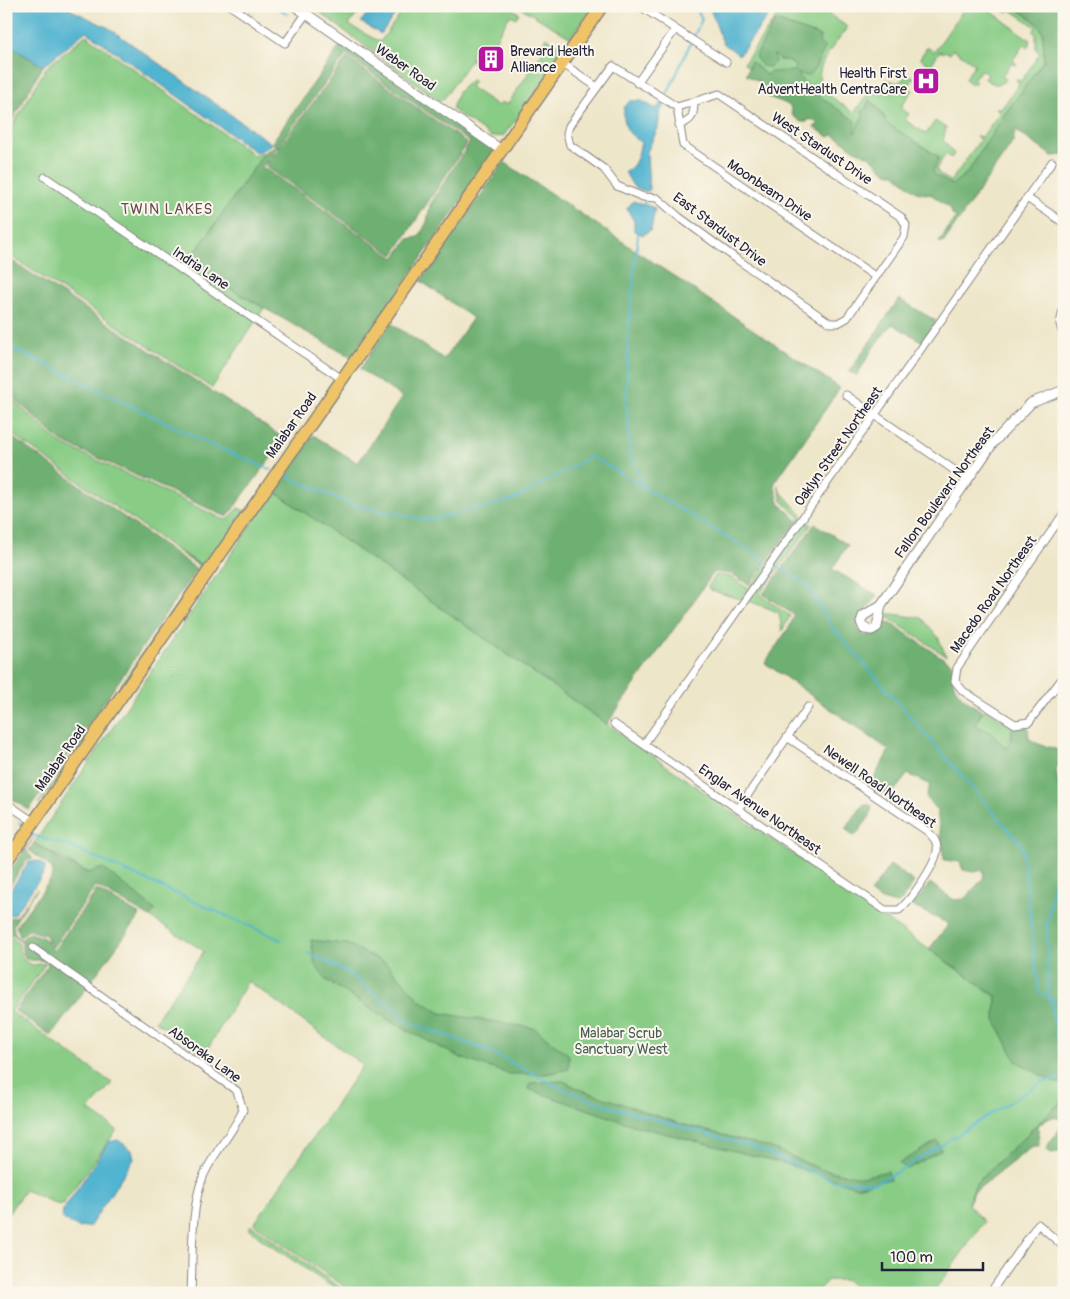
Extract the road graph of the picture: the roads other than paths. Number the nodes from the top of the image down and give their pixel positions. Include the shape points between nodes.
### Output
1 (232, 6) edge
2 (295, 6) edge
3 (602, 6) edge
4 (640, 6) edge
5 (306, 14) junction
6 (675, 30) junction
7 (726, 62) dead end
8 (562, 63) junction
9 (637, 84) junction
10 (597, 87) junction
11 (694, 102) junction
12 (676, 107) junction
13 (679, 125) junction
14 (502, 150) junction
15 (1052, 162) dead end
16 (46, 177) dead end
17 (1026, 198) junction
18 (1064, 223) edge
19 (876, 277) junction
20 (1064, 305) edge
21 (1064, 338) edge
22 (342, 379) junction
23 (1064, 390) edge
24 (846, 395) dead end
25 (875, 415) junction
26 (967, 479) junction
27 (1064, 513) edge
28 (881, 605) dead end
29 (1064, 676) edge
30 (808, 707) dead end
31 (614, 724) dead end
32 (788, 737) junction
33 (644, 744) junction
34 (6, 803) edge
35 (738, 809) junction
36 (34, 822) junction
37 (6, 862) edge
38 (893, 912) joint
39 (33, 948) dead end
40 (1064, 1246) edge
41 (6, 1289) edge
42 (12, 1293) edge
43 (191, 1293) edge
44 (990, 1293) edge

1 - 5 street via 285,43
2 - 5 street, Weber Road
3 - 8 main road, Malabar Road
4 - 6 street
5 - 14 street, Weber Road
6 - 7 street
6 - 9 street
8 - 10 street
8 - 14 main road, Malabar Road
9 - 10 street via 613,66
9 - 12 street
10 - 19 street, East Stardust Drive via 569,126 567,138 570,145 604,169 624,191 657,198 701,233 830,323 847,318
11 - 12 street, West Stardust Drive
11 - 13 street via 691,120
11 - 19 street, West Stardust Drive via 719,94 901,217 906,225 904,237
12 - 13 street, Moonbeam Drive
13 - 19 street, Moonbeam Drive via 683,145
14 - 22 main road, Malabar Road
15 - 17 street, Oaklyn Street Northeast
16 - 22 street, Indria Lane
17 - 18 street
17 - 25 street, Oaklyn Street Northeast
20 - 21 street via 1060,324
22 - 36 main road, Malabar Road
23 - 26 street, Fallon Boulevard Northeast via 1031,403 993,443
24 - 25 street
25 - 26 street
25 - 33 street, Oaklyn Street Northeast
26 - 28 street, Fallon Boulevard Northeast
27 - 29 street, Macedo Road Northeast via 957,668 955,681 963,691 1015,724 1029,722
30 - 32 street
31 - 33 street, Englar Avenue Northeast
32 - 35 street
32 - 38 street, Newell Road Northeast via 934,838 937,852 930,867 903,907
33 - 35 street, Englar Avenue Northeast
34 - 36 street
35 - 38 street, Englar Avenue Northeast via 885,910
36 - 37 main road, Malabar Road
39 - 43 street, Absoraka Lane via 237,1091 243,1110 204,1176 197,1197
40 - 44 street via 1038,1224
41 - 42 street

